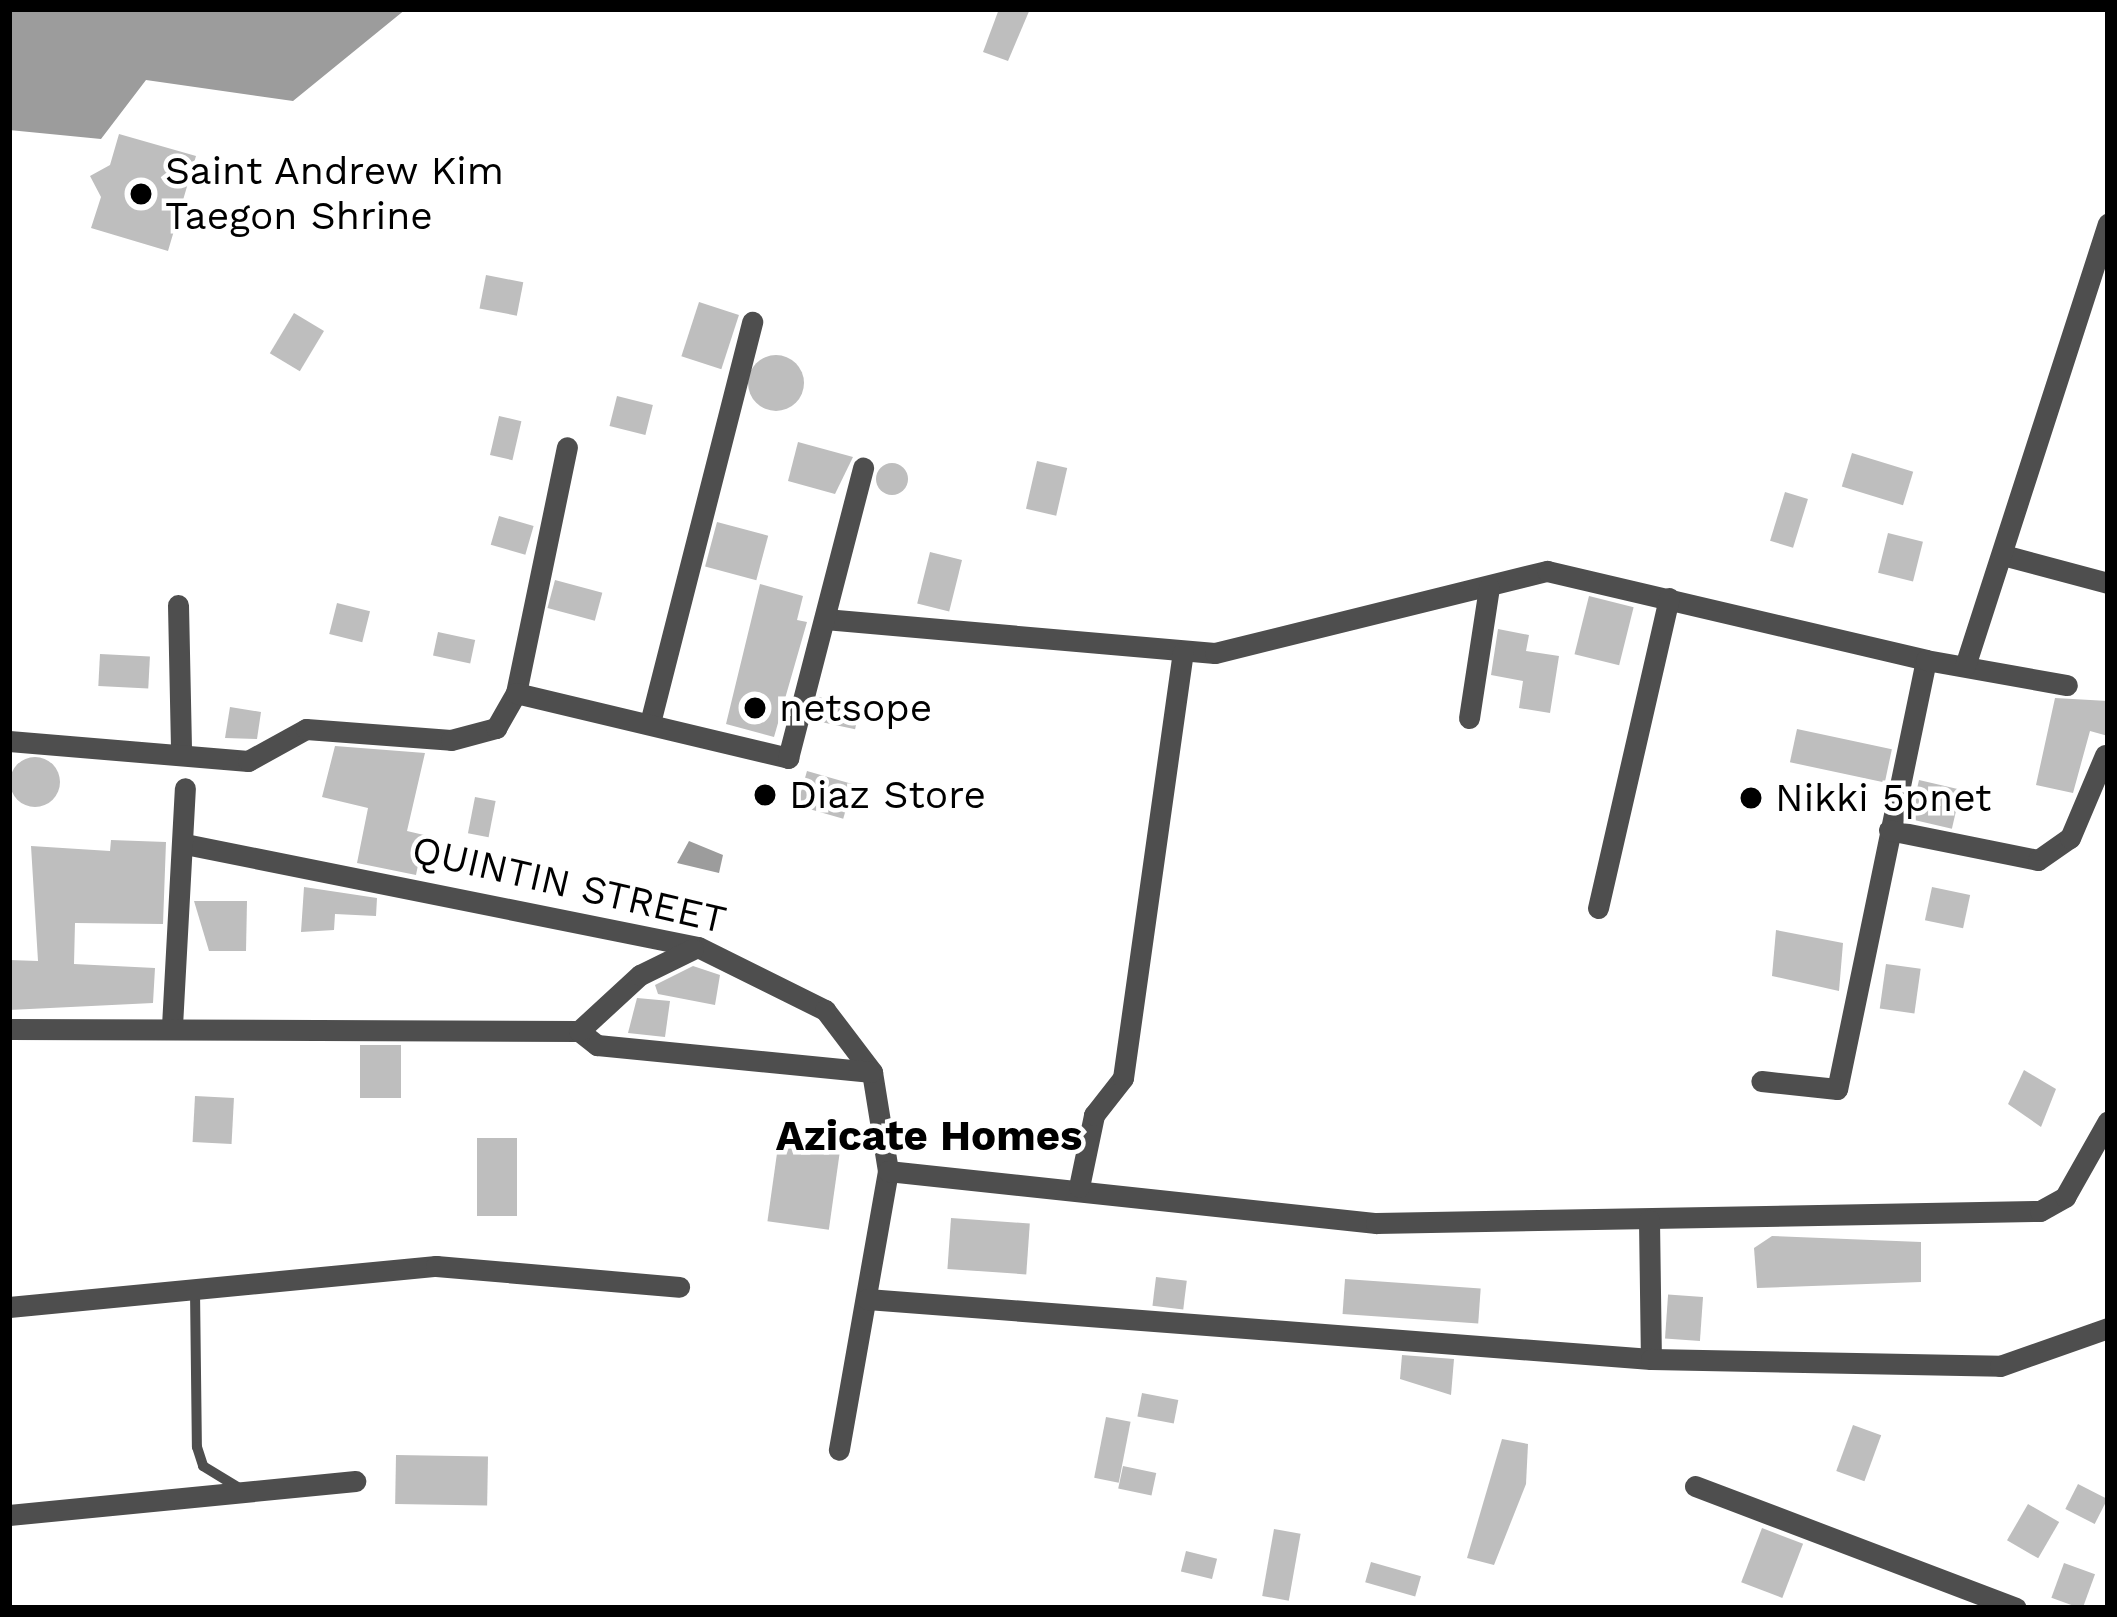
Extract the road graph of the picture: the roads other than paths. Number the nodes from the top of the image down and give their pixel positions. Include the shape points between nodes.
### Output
1 (2108, 224) edge
2 (752, 322) dead end
3 (567, 448) dead end
4 (863, 468) dead end
5 (2003, 555) junction
6 (2108, 583) edge
7 (1489, 588) junction
8 (1669, 598) junction
9 (178, 604) dead end
10 (825, 619) junction
11 (1183, 652) junction
12 (1926, 660) junction
13 (1966, 666) junction
14 (2067, 685) dead end
15 (516, 693) junction
16 (1468, 718) dead end
17 (651, 719) junction
18 (9, 741) edge
19 (181, 749) junction
20 (2105, 755) edge
21 (185, 788) dead end
22 (1889, 830) junction
23 (185, 844) junction
24 (1598, 908) dead end
25 (698, 947) junction
26 (172, 1026) junction
27 (9, 1029) edge
28 (579, 1031) junction
29 (872, 1072) junction
30 (1761, 1081) dead end
31 (2108, 1121) edge
32 (2099, 1160) edge
33 (888, 1171) junction
34 (1079, 1187) junction
35 (1648, 1220) junction
36 (679, 1287) dead end
37 (195, 1291) junction
38 (867, 1299) junction
39 (9, 1307) edge
40 (2108, 1328) edge
41 (1651, 1359) junction
42 (839, 1450) dead end
43 (355, 1481) dead end
44 (1695, 1486) dead end
45 (242, 1490) junction
46 (9, 1515) edge
47 (2016, 1608) edge

1 - 5 street
2 - 17 street
3 - 15 street
4 - 10 street
5 - 6 street
5 - 13 street
7 - 8 street via 1547,572
7 - 11 street
7 - 16 street
8 - 12 street
8 - 24 street
9 - 19 street
10 - 11 street
10 - 17 street via 788,758
11 - 34 street via 1123,1078 1094,1115
12 - 13 street
12 - 22 street
13 - 14 street
15 - 17 street
15 - 19 street via 496,728 451,740 306,729 248,761
18 - 19 street
20 - 22 street via 2071,838 2038,860
21 - 23 street
22 - 30 street via 1837,1089
23 - 25 street, QUINTIN STREET
23 - 26 street
25 - 28 street via 640,975
25 - 29 street, QUINTIN STREET via 825,1010
26 - 27 street
26 - 28 street
28 - 29 street via 597,1045
29 - 33 street, QUINTIN STREET
31 - 32 street
32 - 35 street via 2066,1197 2040,1211
33 - 34 street
33 - 38 street, QUINTIN STREET
34 - 35 street via 1376,1223
35 - 41 street
36 - 37 street via 436,1266
37 - 39 street
37 - 45 lane via 196,1447 203,1466
38 - 41 street
38 - 42 street, QUINTIN STREET
40 - 41 street via 2000,1366
43 - 45 street
44 - 47 street
45 - 46 street

